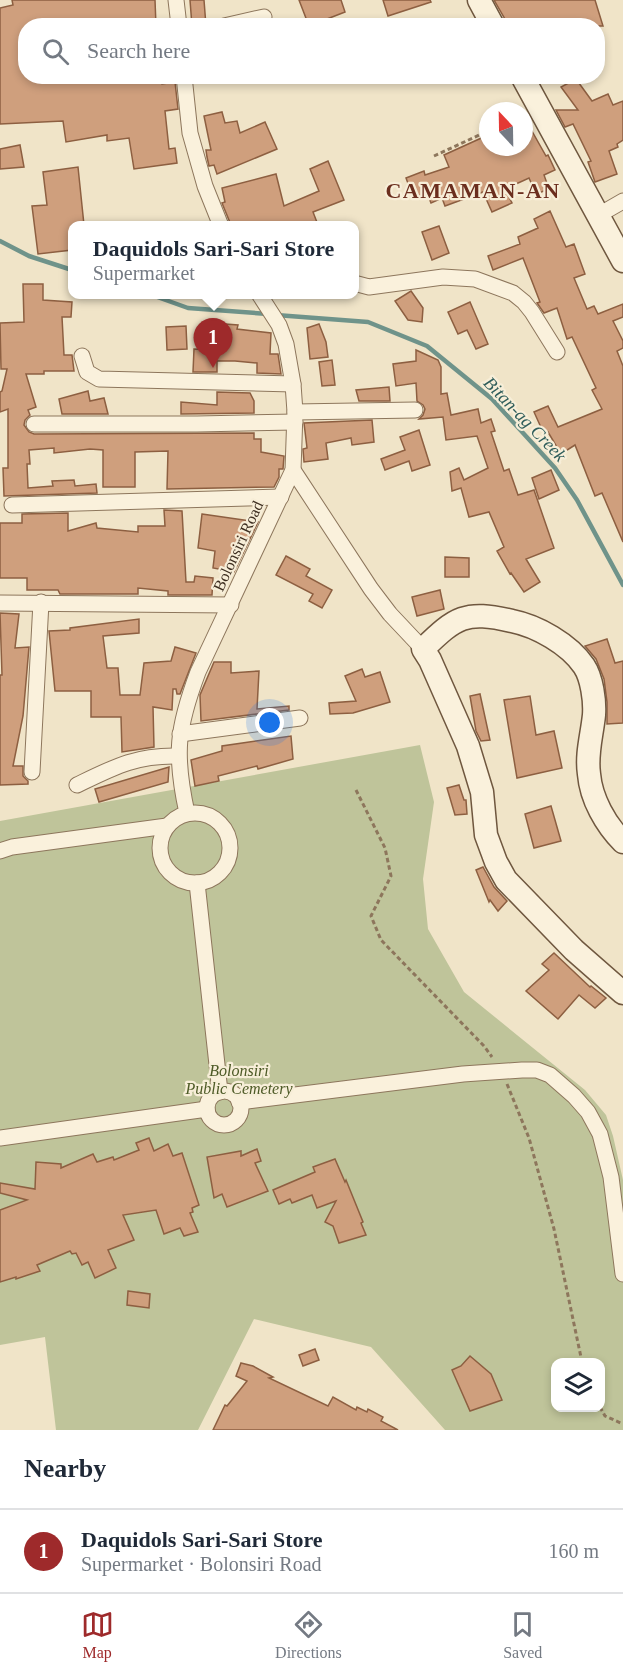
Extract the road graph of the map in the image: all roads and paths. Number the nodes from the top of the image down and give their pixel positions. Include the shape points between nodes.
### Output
1 (176, 0) edge
2 (479, 0) edge
3 (264, 17) dead end
4 (178, 18) edge
5 (260, 18) edge
6 (489, 18) edge
7 (185, 84) edge
8 (526, 84) edge
9 (479, 135) edge
10 (434, 156) dead end
11 (623, 201) edge
12 (597, 216) junction
13 (220, 221) edge
14 (623, 261) edge
15 (359, 284) edge
16 (262, 299) edge
17 (557, 352) dead end
18 (82, 356) dead end
19 (293, 384) junction
20 (415, 410) dead end
21 (295, 417) junction
22 (34, 424) dead end
23 (293, 470) junction
24 (281, 497) junction
25 (12, 505) dead end
26 (41, 602) junction
27 (0, 603) edge
28 (231, 605) junction
29 (423, 649) junction
30 (300, 718) dead end
31 (180, 734) junction
32 (178, 756) junction
33 (32, 772) dead end
34 (77, 785) dead end
35 (356, 790) dead end
36 (187, 813) junction
37 (167, 826) junction
38 (623, 843) edge
39 (0, 851) edge
40 (197, 883) junction
41 (623, 993) edge
42 (502, 1071) junction
43 (220, 1092) junction
44 (239, 1102) junction
45 (207, 1109) junction
46 (0, 1138) edge
47 (623, 1274) edge
48 (581, 1358) edge
49 (603, 1412) edge
50 (623, 1424) edge

1 - 4 street
2 - 6 main road
3 - 5 street
7 - 13 street via 190,133 205,186
8 - 12 main road
9 - 10 path
11 - 12 street
12 - 14 main road
15 - 17 street via 369,287 443,277 475,279 513,293 524,302
16 - 19 street, Bolonsiri Road via 286,344
18 - 19 street via 87,372 99,379
19 - 21 street, Bolonsiri Road
20 - 21 street
21 - 22 street
21 - 23 street, Bolonsiri Road
23 - 24 street, Bolonsiri Road
23 - 29 street via 371,589
24 - 25 street
24 - 28 street, Bolonsiri Road
26 - 27 street
26 - 28 street
26 - 33 street
28 - 31 street, Bolonsiri Road via 198,672
29 - 38 main road via 445,628 475,615 526,624 572,653 585,668 591,688 591,788 613,832
29 - 41 main road via 468,746 482,792 486,835 506,880 574,950
30 - 31 street
31 - 32 street, Bolonsiri Road
32 - 34 street via 141,758
32 - 36 street, Bolonsiri Road
35 - 42 path via 385,848 391,876 371,916 381,940 484,1046
36 - 37 street
36 - 40 street via 212,817 230,840 223,868 216,876
37 - 39 street
37 - 40 street via 160,845 164,864 178,878
40 - 43 street
42 - 44 street
42 - 47 street via 537,1070 550,1075 588,1112 600,1134 610,1177
42 - 48 path via 529,1138 554,1229
43 - 44 street via 231,1094
43 - 45 street via 210,1098
44 - 45 street via 240,1113 227,1125 211,1120
45 - 46 street
49 - 50 path

